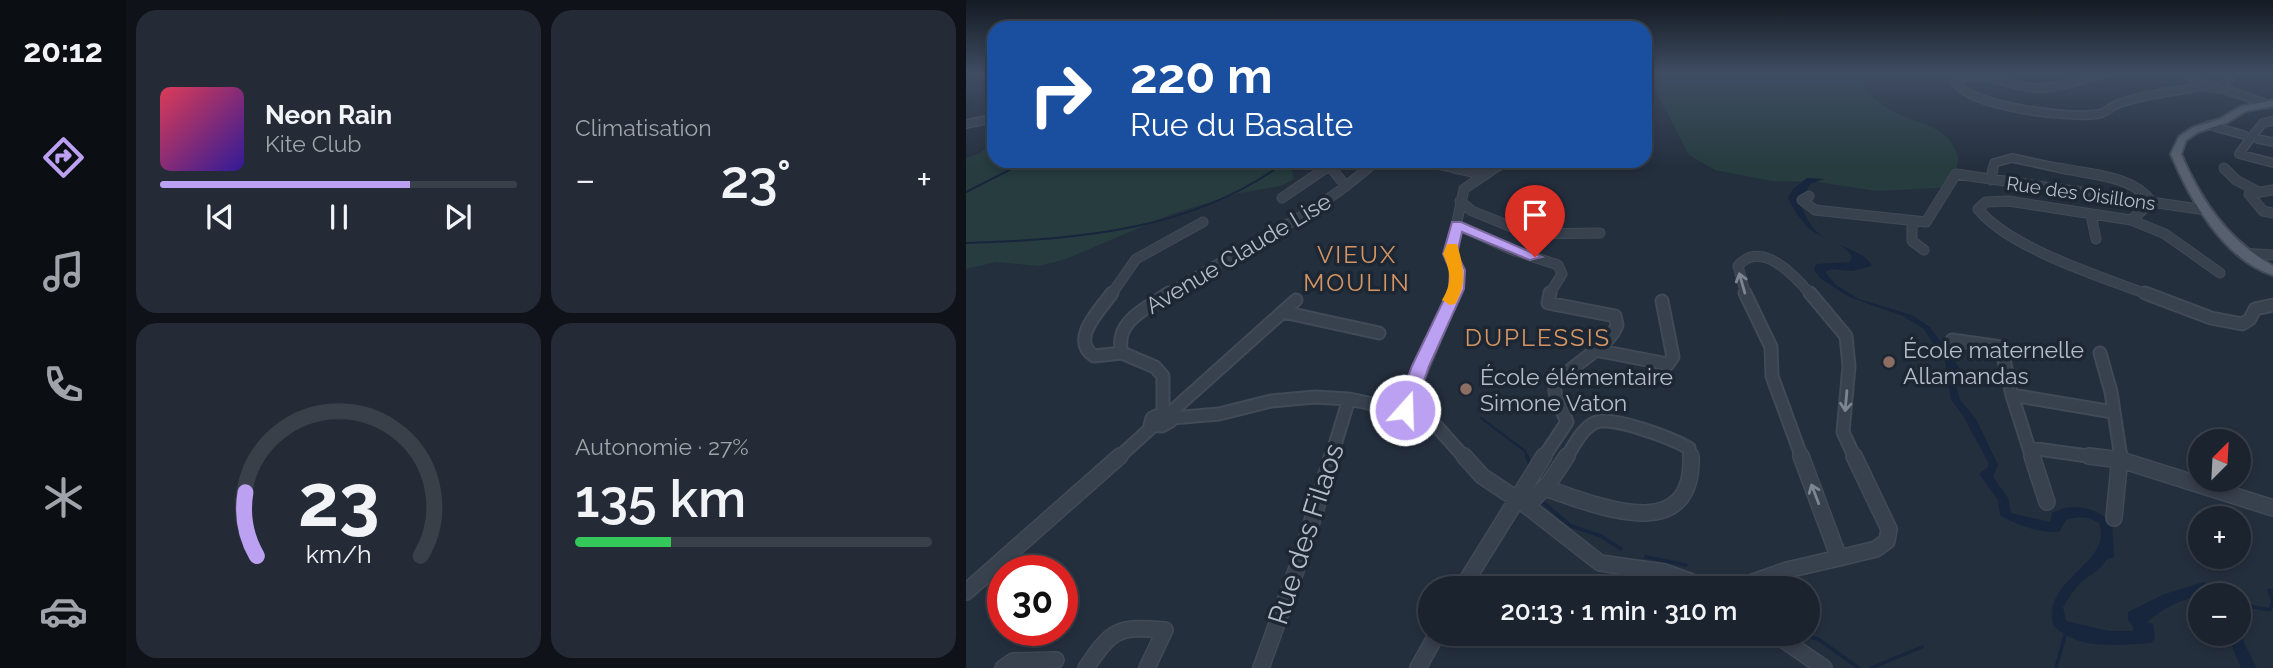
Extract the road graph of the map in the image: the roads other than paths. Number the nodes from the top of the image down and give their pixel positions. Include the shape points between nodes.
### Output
1 (2010, 104) edge
2 (2117, 104) edge
3 (2269, 104) edge
4 (987, 120) edge
5 (2273, 121) edge
6 (966, 124) edge
7 (2208, 125) junction
8 (2251, 137) junction
9 (2273, 142) edge
10 (2273, 163) edge
11 (1321, 168) edge
12 (1332, 168) edge
13 (1369, 168) edge
14 (1454, 168) edge
15 (1495, 168) edge
16 (2224, 168) dead end
17 (1482, 174) junction
18 (1990, 180) junction
19 (1346, 187) junction
20 (2273, 190) edge
21 (2257, 191) junction
22 (1809, 196) dead end
23 (1282, 198) dead end
24 (1460, 201) junction
25 (2152, 202) junction
26 (2206, 210) junction
27 (2273, 213) edge
28 (2091, 215) junction
29 (2131, 220) junction
30 (1203, 222) dead end
31 (1916, 222) junction
32 (1457, 225) junction
33 (1600, 233) dead end
34 (2096, 239) dead end
35 (1924, 250) dead end
36 (2241, 253) junction
37 (2273, 255) edge
38 (2273, 271) edge
39 (2220, 273) dead end
40 (1296, 300) dead end
41 (1662, 301) dead end
42 (2273, 305) edge
43 (1283, 312) junction
44 (1379, 333) dead end
45 (1952, 340) dead end
46 (1600, 351) junction
47 (1122, 352) junction
48 (2100, 353) dead end
49 (2012, 395) junction
50 (1349, 399) junction
51 (1405, 410) junction
52 (2113, 412) junction
53 (1168, 415) junction
54 (2030, 448) junction
55 (2121, 460) junction
56 (1545, 488) junction
57 (1521, 502) junction
58 (2047, 502) dead end
59 (2273, 508) edge
60 (2114, 518) dead end
61 (1839, 558) junction
62 (1470, 576) edge
63 (1675, 576) edge
64 (1770, 576) edge
65 (966, 592) edge
66 (1430, 646) edge
67 (1792, 646) edge
68 (1056, 660) dead end
69 (1003, 668) edge
70 (1086, 668) edge
71 (1147, 668) edge
72 (1261, 668) edge
73 (1418, 668) edge
74 (1824, 668) edge

1 - 2 street via 2052,114 2102,114
3 - 7 main road via 2243,109
4 - 6 street
5 - 8 street via 2263,123
7 - 8 street
7 - 26 main road via 2182,139 2176,154
8 - 9 street
8 - 10 street via 2239,154
11 - 23 street
12 - 19 street
13 - 19 street, Avenue Claude Lise
14 - 17 street
15 - 17 street
16 - 21 street
17 - 24 street via 1464,189
18 - 25 street, Rue des Oisillons
18 - 25 street via 1997,161 2018,158 2130,183
18 - 31 street, Rue des Oisillons via 1956,174 1930,221
19 - 47 street, Avenue Claude Lise via 1136,315 1118,340
20 - 21 street
21 - 27 street via 2249,194 2253,202
22 - 31 street via 1802,200 1815,211
24 - 32 street
24 - 33 street via 1472,211 1525,233
25 - 26 street, Rue des Oisillons
25 - 29 street
26 - 36 main road
28 - 29 street
28 - 34 street
28 - 42 street via 1999,200 1982,204 1978,212 1985,222 2022,244 2211,318 2242,324 2255,309
29 - 39 street via 2165,234
30 - 47 street via 1136,259 1084,331 1084,343 1093,356 1100,359
31 - 35 street via 1912,241
32 - 46 street via 1558,265 1562,274 1548,303 1615,316 1619,323
32 - 51 street via 1450,254 1458,270 1456,289
36 - 37 street
36 - 38 main road
40 - 43 street
41 - 46 street via 1673,357 1668,364
43 - 44 street
43 - 53 street
45 - 49 street via 2001,347
46 - 57 street via 1557,379 1554,389 1567,422
47 - 53 street via 1159,368 1165,377
48 - 52 street
49 - 52 street
49 - 54 street
50 - 51 street
50 - 53 street via 1271,401 1219,414
50 - 72 street, Rue des Filaos via 1302,554
51 - 57 street via 1427,417 1474,468
52 - 55 street
53 - 65 street via 1150,421 1152,427
54 - 55 street
54 - 58 street
55 - 59 street
55 - 60 street
56 - 56 street via 1584,430 1596,421 1673,439 1684,443 1692,454 1686,491 1667,511 1618,511
56 - 57 street
57 - 62 street
57 - 63 street via 1600,563
61 -> 61 street via 1772,376 1776,359 1770,340 1739,279 1738,266 1755,256 1769,258 1791,271 1846,336 1849,366 1843,432 1889,529 1887,541 1877,549
61 - 64 street
66 - 73 street
67 - 74 street
68 - 69 street via 1013,661
70 - 71 street via 1110,631 1121,627 1165,630

